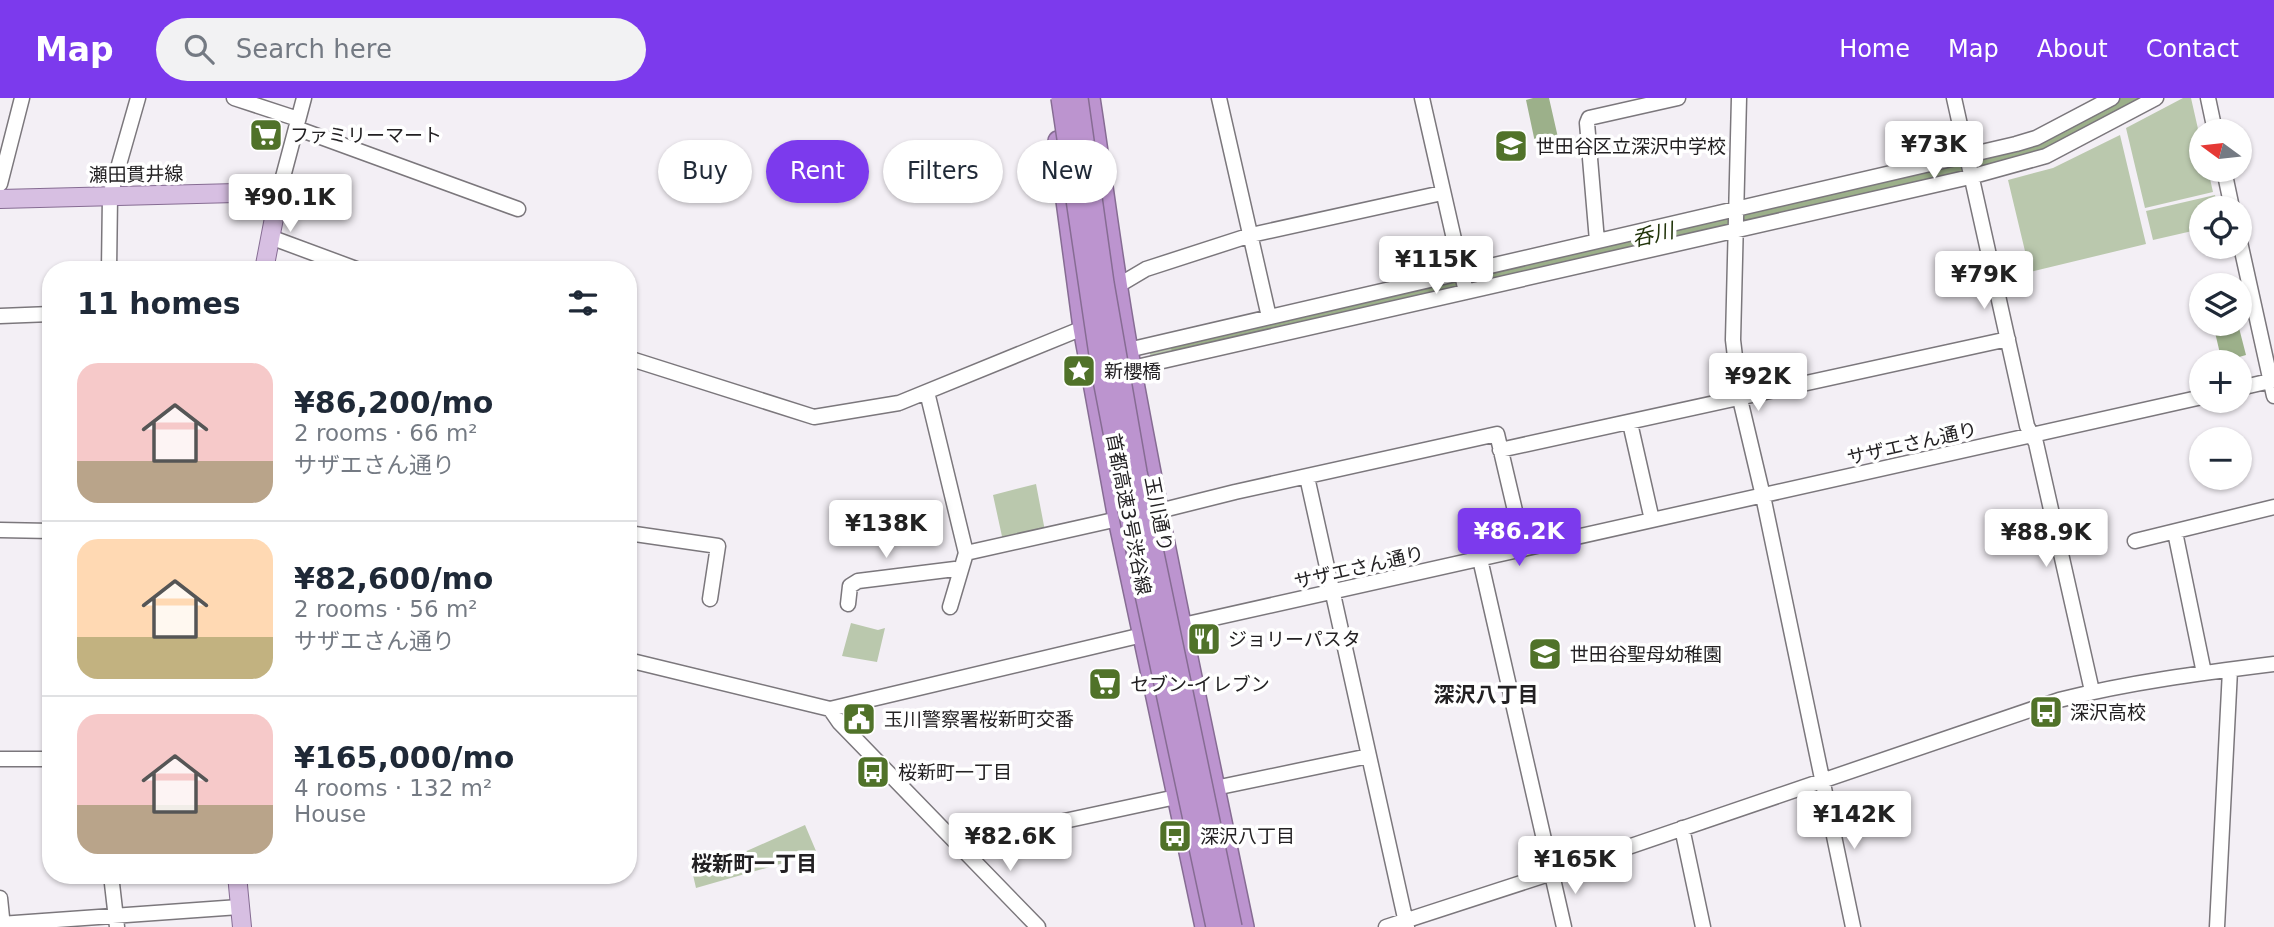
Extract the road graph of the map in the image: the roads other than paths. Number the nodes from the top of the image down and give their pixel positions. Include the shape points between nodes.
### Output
1 (22, 98) edge
2 (138, 98) edge
3 (234, 98) edge
4 (303, 98) edge
5 (1052, 98) edge
6 (1061, 98) edge
7 (1078, 98) edge
8 (1090, 98) edge
9 (1219, 98) edge
10 (1422, 98) edge
11 (1678, 98) edge
12 (1740, 98) edge
13 (1954, 98) edge
14 (2112, 98) edge
15 (2156, 98) edge
16 (2208, 98) edge
17 (2213, 119) edge
18 (297, 124) junction
19 (1968, 166) junction
20 (0, 184) edge
21 (279, 192) junction
22 (1443, 193) junction
23 (110, 196) junction
24 (0, 199) edge
25 (518, 209) dead end
26 (1736, 221) junction
27 (1251, 235) junction
28 (270, 237) junction
29 (1597, 241) junction
30 (2244, 259) edge
31 (109, 261) edge
32 (266, 261) edge
33 (335, 261) edge
34 (1461, 274) junction
35 (1119, 285) junction
36 (1466, 292) junction
37 (42, 314) edge
38 (0, 316) edge
39 (1269, 317) junction
40 (1083, 328) junction
41 (2008, 339) junction
42 (1130, 359) junction
43 (637, 361) edge
44 (2273, 386) edge
45 (2252, 387) edge
46 (927, 392) junction
47 (1740, 399) junction
48 (2189, 400) edge
49 (1630, 423) junction
50 (2031, 435) junction
51 (1500, 450) junction
52 (1307, 477) junction
53 (1763, 496) junction
54 (2274, 507) edge
55 (1159, 511) junction
56 (1118, 519) junction
57 (1652, 520) junction
58 (0, 530) edge
59 (42, 531) edge
60 (2175, 532) junction
61 (637, 534) edge
62 (2135, 541) dead end
63 (1524, 549) junction
64 (966, 553) junction
65 (1480, 559) junction
66 (960, 571) junction
67 (1333, 593) junction
68 (710, 599) dead end
69 (848, 604) dead end
70 (950, 607) dead end
71 (1181, 626) junction
72 (1142, 635) junction
73 (637, 662) edge
74 (2274, 664) edge
75 (2230, 670) junction
76 (2204, 673) junction
77 (2092, 691) junction
78 (830, 709) junction
79 (1369, 756) junction
80 (0, 759) edge
81 (42, 759) edge
82 (1822, 781) junction
83 (1215, 788) junction
84 (1176, 797) junction
85 (1682, 828) junction
86 (957, 844) junction
87 (1552, 873) junction
88 (112, 884) edge
89 (238, 884) edge
90 (0, 898) edge
91 (239, 907) junction
92 (116, 921) edge
93 (2, 925) edge
94 (1406, 925) edge
95 (242, 927) edge
96 (1038, 927) edge
97 (1205, 927) edge
98 (1216, 927) edge
99 (1232, 927) edge
100 (1244, 927) edge
101 (1386, 927) edge
102 (1564, 927) edge
103 (1703, 927) edge
104 (1853, 927) edge
105 (2217, 927) edge

1 - 20 street
2 - 23 street
3 - 18 street
4 - 18 street
5 - 40 highway, 玉川通り
6 - 98 highway, 首都高速3号渋谷線, bridge via 1101,375
7 - 99 highway, 首都高速3号渋谷線, bridge via 1132,447
8 - 35 highway, 玉川通り
9 - 27 street
10 - 22 street
11 - 29 street via 1589,118
12 - 26 street
13 - 19 street
14 - 19 street via 2036,138
15 - 19 street via 2046,156
16 - 17 street
18 - 21 street
18 - 25 street
19 - 26 street
19 - 26 street
19 - 41 street
21 - 23 main road, 瀬田貫井線
21 - 28 main road
22 - 27 street
22 - 34 street
23 - 24 main road, 瀬田貫井線
23 - 31 street
26 - 29 street
26 - 36 street
26 - 47 street via 1733,340
27 - 35 street via 1146,269
27 - 39 street
28 - 32 main road
28 - 33 street
29 - 34 street
30 - 44 street
34 - 36 street
34 - 39 street
35 - 42 highway, 玉川通り
36 - 42 street
37 - 38 street
39 - 42 street
40 - 46 street
40 - 56 highway, 玉川通り
41 - 47 street
41 - 50 street
42 - 55 highway, 玉川通り
43 - 46 street via 814,417 899,402
44 - 45 street
46 - 64 street
47 - 49 street
47 - 53 street
48 - 50 street, サザエさん通り
49 - 51 street
49 - 57 street
50 - 53 street, サザエさん通り
50 - 77 street
51 - 52 street via 1497,434
51 - 63 street
52 - 55 street
52 - 67 street
53 - 57 street, サザエさん通り
53 - 82 street
54 - 60 street
55 - 71 highway, 玉川通り
56 - 64 street
56 - 72 highway, 玉川通り
57 - 63 street, サザエさん通り
58 - 59 street
60 - 62 street
60 - 76 street
61 - 68 street via 718,546
63 - 65 street, サザエさん通り
64 - 66 street
65 - 67 street, サザエさん通り
65 - 87 street
66 - 69 street via 859,582 850,586
66 - 70 street
67 - 71 street, サザエさん通り
67 - 79 street
71 - 72 street, サザエさん通り
71 - 83 highway, 玉川通り
72 - 78 street, サザエさん通り
72 - 84 highway, 玉川通り
73 - 78 street
74 - 75 street
75 - 76 street
75 - 105 street
76 - 77 street
77 - 82 street
78 - 86 street
79 - 83 street
79 - 94 street
80 - 81 street
82 - 85 street
82 - 104 street
83 - 100 highway, 玉川通り
84 - 86 street
84 - 97 highway, 玉川通り
85 - 87 street
85 - 103 street
86 - 96 street
87 - 94 street
87 - 102 street
88 - 92 street
89 - 91 main road
90 - 93 street
91 - 92 street
91 - 95 main road
92 - 93 street
94 - 101 street

